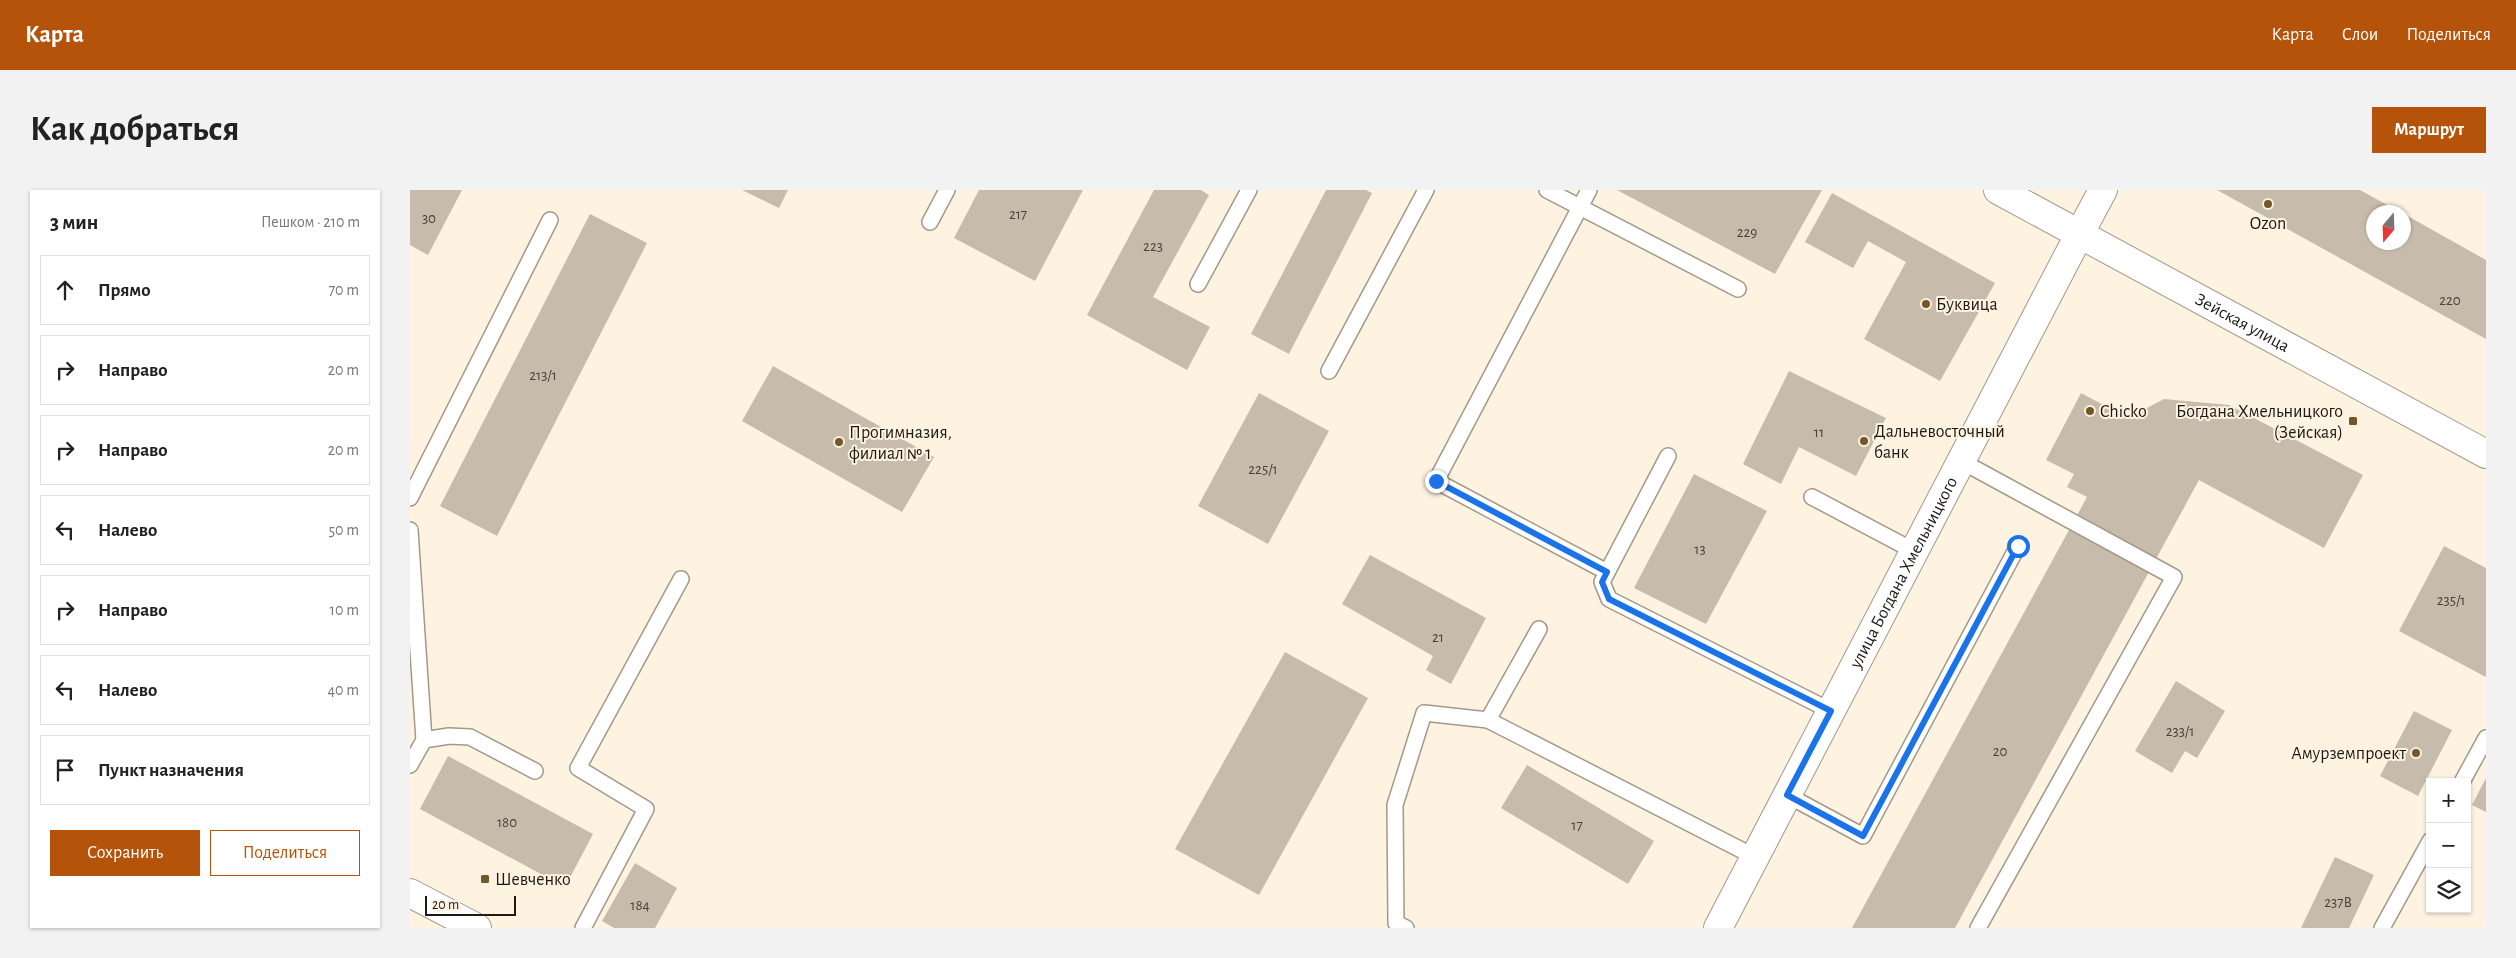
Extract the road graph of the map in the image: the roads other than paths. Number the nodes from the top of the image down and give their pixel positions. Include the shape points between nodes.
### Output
1 (947, 190) edge
2 (1249, 190) edge
3 (1426, 190) edge
4 (1547, 190) edge
5 (1589, 190) edge
6 (1998, 190) edge
7 (2103, 190) edge
8 (1580, 207) junction
9 (550, 220) dead end
10 (930, 222) dead end
11 (2080, 233) junction
12 (1198, 284) dead end
13 (1738, 289) dead end
14 (1329, 370) dead end
15 (2486, 454) edge
16 (1668, 456) dead end
17 (1961, 461) junction
18 (1812, 497) dead end
19 (410, 498) edge
20 (410, 530) edge
21 (2018, 546) dead end
22 (1914, 551) junction
23 (1607, 572) junction
24 (681, 579) dead end
25 (1539, 629) dead end
26 (1831, 711) junction
27 (1488, 720) junction
28 (2486, 738) edge
29 (424, 740) junction
30 (410, 764) edge
31 (535, 771) dead end
32 (2464, 778) edge
33 (1787, 795) junction
34 (2426, 848) edge
35 (1754, 857) junction
36 (410, 893) edge
37 (476, 928) edge
38 (583, 928) edge
39 (1406, 928) edge
40 (1718, 928) edge
41 (1978, 928) edge
42 (2382, 928) edge

1 - 10 lane
2 - 12 lane
3 - 14 lane
4 - 8 lane
5 - 8 lane
6 - 11 street, Зейская улица
7 - 11 street, улица Богдана Хмельницкого
8 - 13 lane
8 - 23 lane via 1436,481
9 - 19 lane
11 - 15 street, Зейская улица
11 - 17 street, улица Богдана Хмельницкого
16 - 23 lane
17 - 22 street, улица Богдана Хмельницкого
17 - 41 lane via 2174,577
18 - 22 lane
20 - 29 lane
21 - 33 lane via 1863,836
22 - 26 street, улица Богдана Хмельницкого
23 - 26 lane via 1602,582 1609,599
24 - 38 lane via 578,768 646,809
25 - 27 lane
26 - 33 street, улица Богдана Хмельницкого
27 - 35 lane
27 - 39 lane via 1424,713 1395,805 1396,923
28 - 32 lane
29 - 30 lane
29 - 31 lane via 470,737
33 - 35 street, улица Богдана Хмельницкого
34 - 42 lane
35 - 40 street, улица Богдана Хмельницкого
36 - 37 street

